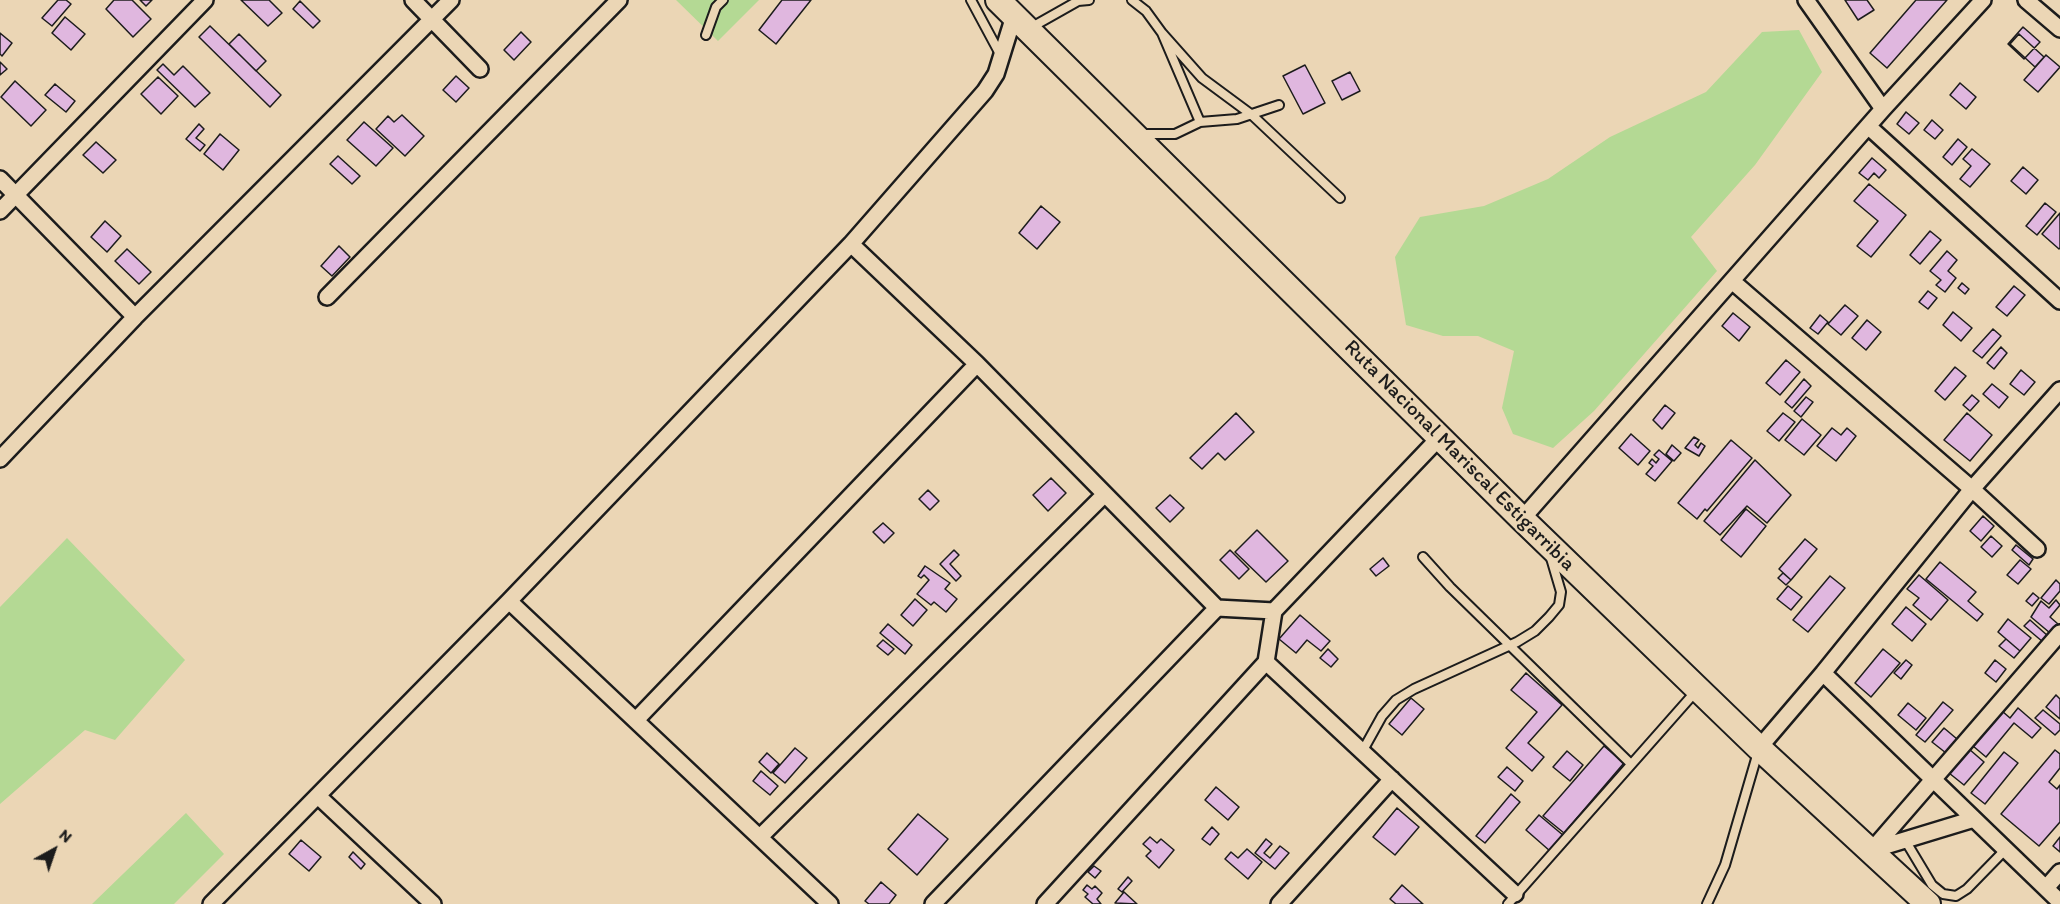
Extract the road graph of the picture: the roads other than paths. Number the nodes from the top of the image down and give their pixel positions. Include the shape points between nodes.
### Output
1 (205, 0) edge
2 (413, 0) edge
3 (451, 0) edge
4 (619, 0) edge
5 (723, 0) edge
6 (971, 0) edge
7 (1089, 0) edge
8 (1132, 0) edge
9 (1806, 0) edge
10 (1983, 0) edge
11 (2026, 0) edge
12 (1014, 15) edge
13 (432, 19) junction
14 (2060, 29) edge
15 (1162, 33) junction
16 (706, 35) dead end
17 (1001, 55) junction
18 (480, 69) dead end
19 (1279, 105) dead end
20 (1883, 109) junction
21 (1252, 115) junction
22 (1200, 122) junction
23 (1869, 128) junction
24 (1133, 134) junction
25 (0, 179) edge
26 (16, 195) junction
27 (1340, 198) dead end
28 (0, 211) edge
29 (851, 244) junction
30 (1732, 281) junction
31 (327, 297) dead end
32 (2060, 301) edge
33 (135, 317) junction
34 (977, 364) junction
35 (2060, 390) edge
36 (1440, 437) junction
37 (0, 459) edge
38 (1972, 489) junction
39 (1105, 494) junction
40 (1522, 519) junction
41 (1548, 545) junction
42 (2037, 549) dead end
43 (1423, 557) dead end
44 (509, 601) junction
45 (1217, 608) junction
46 (1274, 611) junction
47 (2060, 633) edge
48 (1509, 646) junction
49 (1266, 662) junction
50 (1823, 674) junction
51 (1698, 689) junction
52 (636, 720) junction
53 (1759, 748) junction
54 (1362, 752) junction
55 (1632, 764) junction
56 (1392, 779) junction
57 (1933, 779) junction
58 (318, 796) junction
59 (1974, 819) junction
60 (760, 837) junction
61 (1905, 840) junction
62 (2006, 849) junction
63 (1872, 850) junction
64 (2060, 872) edge
65 (2046, 888) junction
66 (1512, 899) edge
67 (2060, 902) edge
68 (211, 904) edge
69 (433, 904) edge
70 (830, 904) edge
71 (933, 904) edge
72 (1045, 904) edge
73 (1279, 904) edge
74 (1707, 904) edge
75 (1928, 904) edge

1 - 26 street
2 - 13 street
3 - 13 street
4 - 31 street
5 - 16 lane via 716,7
6 - 17 lane
7 - 12 lane
8 - 15 lane
9 - 20 street
10 - 20 street
11 - 14 street
12 - 17 street
12 - 24 main road, Ruta Nacional Mariscal Estigarribia
13 - 18 street
13 - 33 street
15 - 21 lane via 1202,78
15 - 22 lane
17 - 29 street via 996,74 985,91
19 - 21 lane
20 - 23 street
21 - 22 lane
21 - 27 lane
22 - 24 lane via 1175,134
23 - 30 street
23 - 32 street
24 - 36 main road, Ruta Nacional Mariscal Estigarribia
25 - 26 street
26 - 28 street
26 - 33 street
29 - 34 street
29 - 44 street
30 - 38 street
30 - 40 street
33 - 37 street
34 - 39 street
34 - 52 street
35 - 38 street
36 - 40 main road, Ruta Nacional Mariscal Estigarribia
36 - 46 street
38 - 42 street
38 - 50 street
39 - 45 street
39 - 60 street
40 - 41 main road, Ruta Nacional Mariscal Estigarribia
41 - 48 lane via 1561,592 1559,605 1535,631
41 - 51 main road, Ruta Nacional Mariscal Estigarribia
43 - 48 lane
44 - 52 street
44 - 58 street
45 - 46 street
45 - 71 street
46 - 49 street
47 - 57 street
48 - 54 lane via 1396,699
48 - 55 lane
49 - 54 street
49 - 72 street
50 - 53 street
50 - 57 street
51 - 53 main road, Ruta Nacional Mariscal Estigarribia
51 - 55 lane
52 - 60 street
53 - 63 main road, Ruta Nacional Mariscal Estigarribia
53 - 74 lane via 1725,865
54 - 56 street
55 - 66 lane
56 - 66 street
56 - 73 street
57 - 59 street
57 - 63 street
58 - 68 street
58 - 69 street
59 - 61 street
59 - 62 street
60 - 70 street
61 - 62 lane via 1932,885 1943,894 1956,896
61 - 63 street
62 - 65 street
63 - 75 main road, Ruta Nacional Mariscal Estigarribia
64 - 65 street
65 - 67 street

